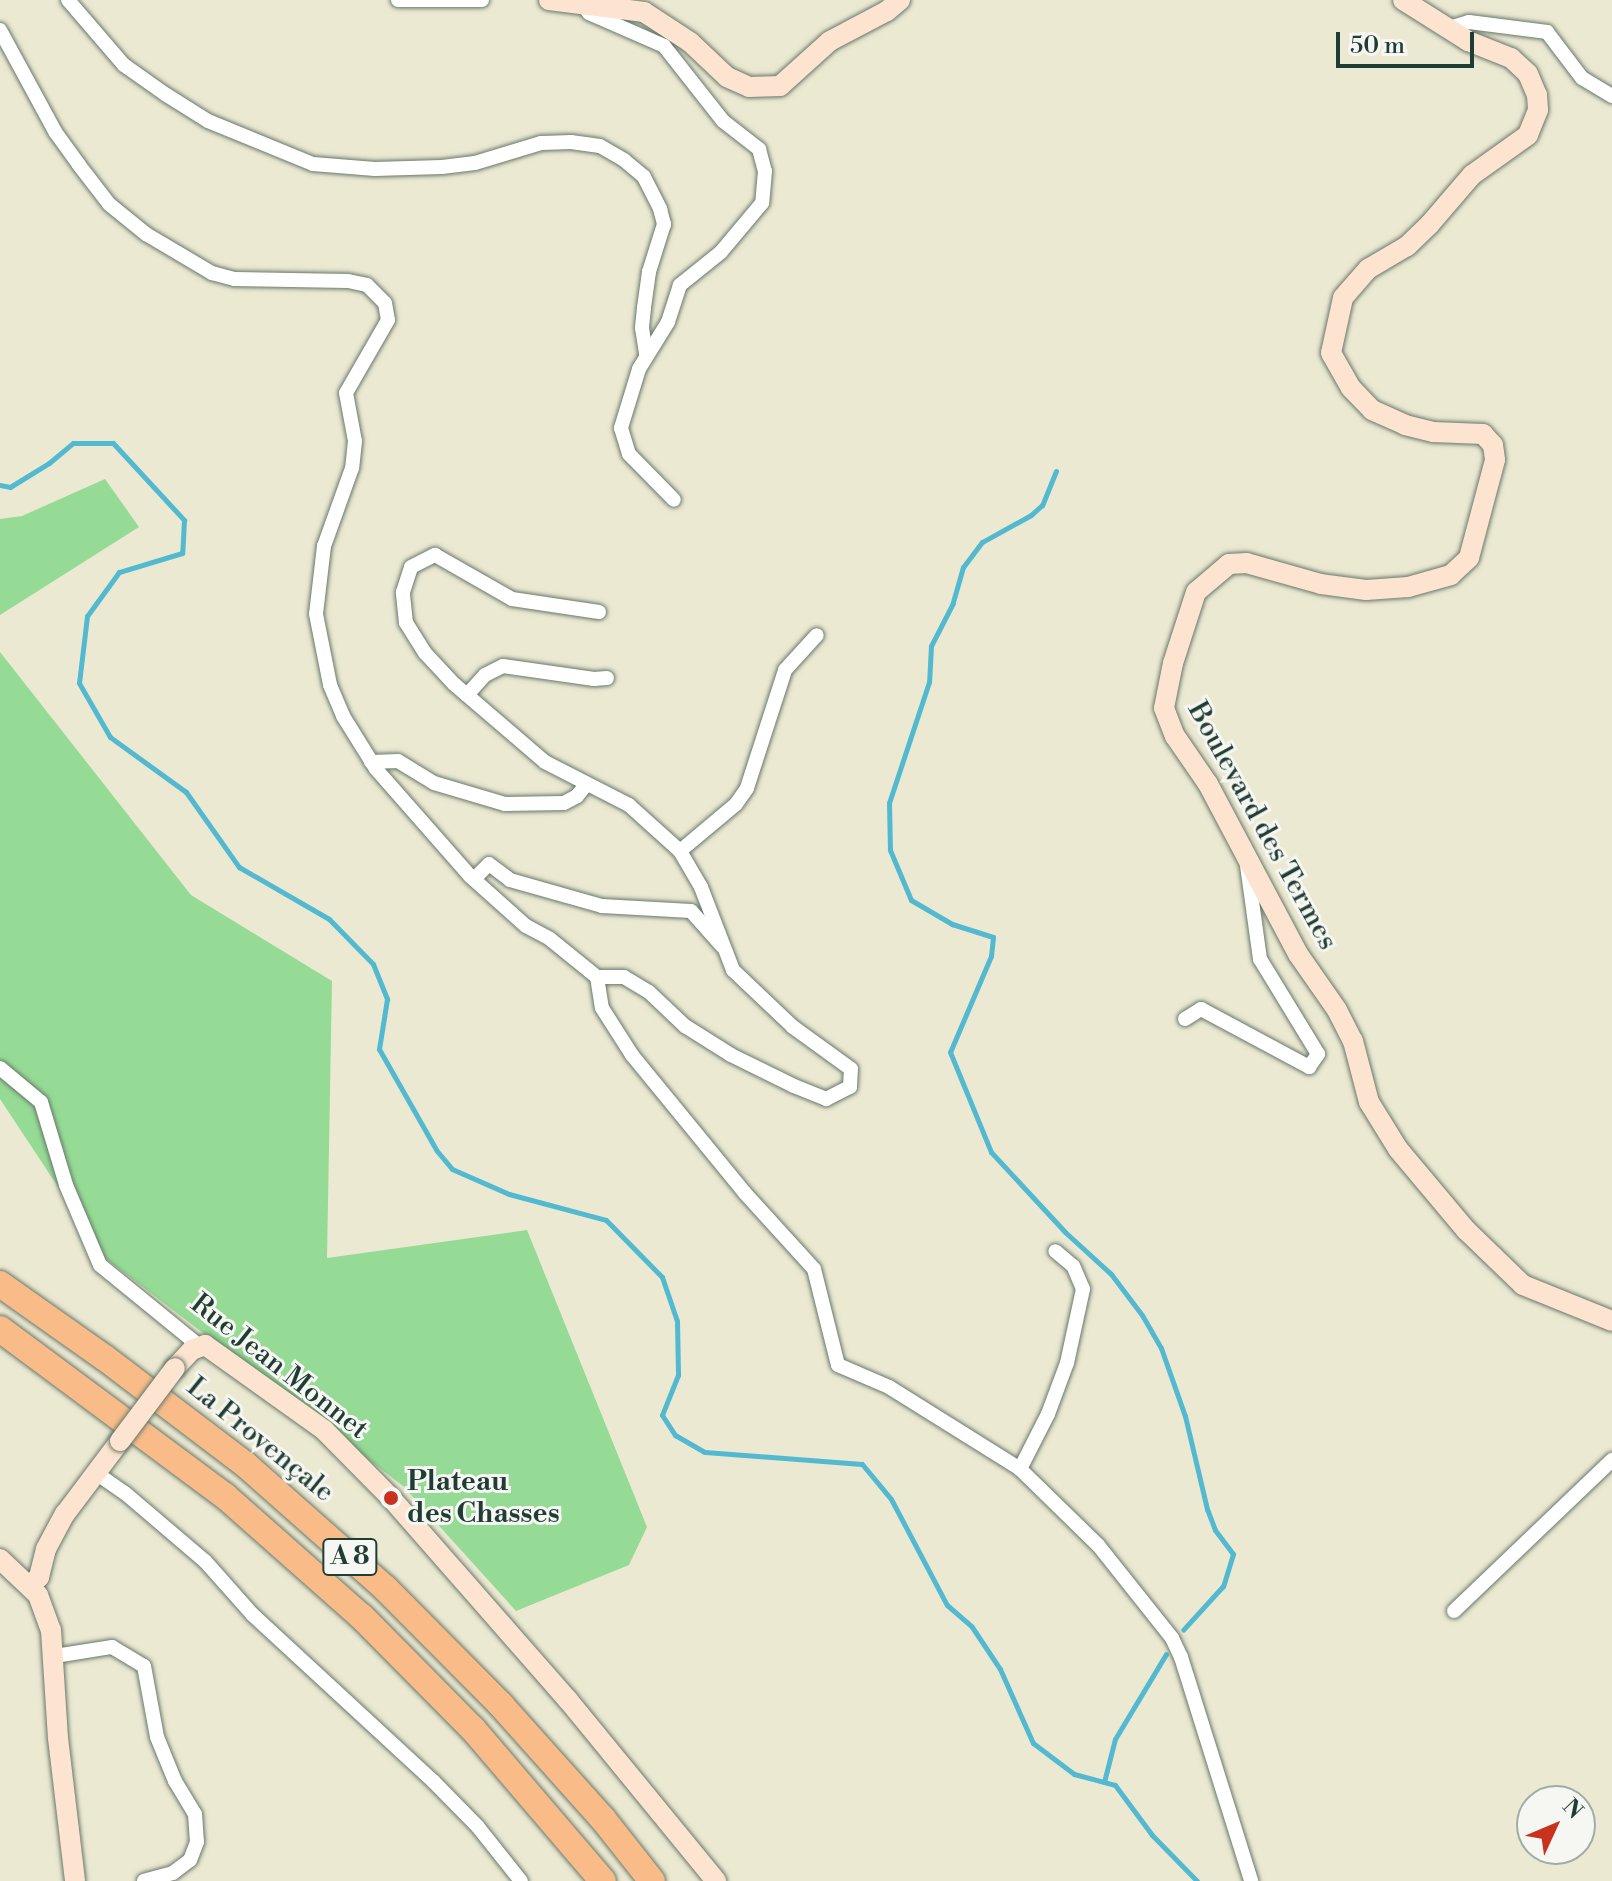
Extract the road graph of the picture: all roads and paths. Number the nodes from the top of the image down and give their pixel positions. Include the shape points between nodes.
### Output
1 (68, 0) edge
2 (398, 0) edge
3 (482, 0) edge
4 (549, 0) edge
5 (900, 0) edge
6 (1403, 0) edge
7 (580, 2) junction
8 (1446, 29) junction
9 (0, 30) edge
10 (1612, 96) edge
11 (646, 354) junction
12 (674, 500) dead end
13 (599, 612) dead end
14 (817, 635) dead end
15 (607, 678) dead end
16 (467, 695) junction
17 (371, 762) junction
18 (586, 785) junction
19 (680, 851) junction
20 (1245, 853) junction
21 (474, 879) junction
22 (727, 952) junction
23 (597, 977) junction
24 (1185, 1019) dead end
25 (0, 1068) edge
26 (1055, 1251) dead end
27 (0, 1284) edge
28 (1612, 1321) edge
29 (0, 1329) edge
30 (198, 1345) junction
31 (1612, 1460) edge
32 (1020, 1469) junction
33 (1612, 1472) edge
34 (96, 1473) junction
35 (0, 1559) edge
36 (1508, 1574) dead end
37 (30, 1586) junction
38 (1454, 1611) dead end
39 (55, 1656) junction
40 (75, 1881) edge
41 (144, 1881) edge
42 (521, 1881) edge
43 (603, 1881) edge
44 (652, 1881) edge
45 (716, 1881) edge
46 (1251, 1881) edge

1 - 11 street via 124,65 165,94 208,121 313,164 442,167 541,143 571,142 600,146 624,160 644,177 664,224 644,308
2 - 3 street
4 - 7 street
5 - 7 street via 830,41 780,86 749,87 727,77 690,42 644,12
6 - 8 street, Boulevard des Termes
7 - 11 street via 589,13 664,46 723,121 759,149 765,171 762,203 721,252 680,285 668,322
8 - 10 street via 1469,22 1547,32 1582,78
8 - 20 street, Boulevard des Termes via 1511,58 1528,74 1538,110 1528,135 1472,175 1407,246 1368,269 1343,298 1331,353 1351,388 1372,410 1433,432 1483,434 1493,445 1495,460 1489,490 1469,558 1451,575 1408,587 1366,590 1321,584 1247,563 1229,564 1196,592 1164,708 1175,736
9 - 17 street via 56,133 109,204 146,234 212,273 234,279 348,281 367,285 385,303 388,320 346,393 355,441 352,468 324,546 316,614 330,685
11 - 12 street via 621,428 629,454
13 - 16 street via 512,599 435,555 411,567 403,592 406,623 425,653
14 - 19 street via 785,670 747,788 736,804
15 - 16 street via 503,666 485,675
16 - 18 street via 545,762
17 - 18 street via 398,761 434,783 505,804 564,803
17 - 21 street
18 - 19 street via 629,805
19 - 22 street
20 - 24 street via 1260,959 1318,1054 1309,1067 1201,1009
20 - 28 street, Boulevard des Termes via 1298,954 1337,1010 1353,1041 1369,1102 1398,1149 1466,1230 1523,1285
21 - 22 street via 489,864 510,880 602,906 691,911
21 - 23 street via 526,926
22 - 23 street via 733,970 793,1027 851,1069 850,1087 826,1099 794,1086 719,1048 624,977
23 - 32 street via 602,1008 632,1055 814,1269 838,1365 889,1387
25 - 30 street, Rue Jean Monnet via 41,1102 66,1185 100,1265
26 - 32 street via 1073,1266 1083,1289 1067,1363
27 - 44 highway, La Provençale / A 8 via 246,1465 385,1588 501,1705
29 - 43 highway, A 8 via 225,1496 362,1617 473,1729
30 - 34 street, bridge
30 - 45 street, Rue Jean Monnet via 213,1348 308,1417 370,1475 568,1700
31 - 38 street
32 - 46 street via 1098,1545 1172,1638
33 - 36 street
34 - 37 street via 55,1530 39,1577
34 - 42 street via 205,1561 264,1626 433,1781
35 - 37 street
37 - 39 street via 46,1611
39 - 40 street via 58,1738
39 - 41 street via 112,1647 144,1666 157,1737 195,1814 197,1842 182,1867

